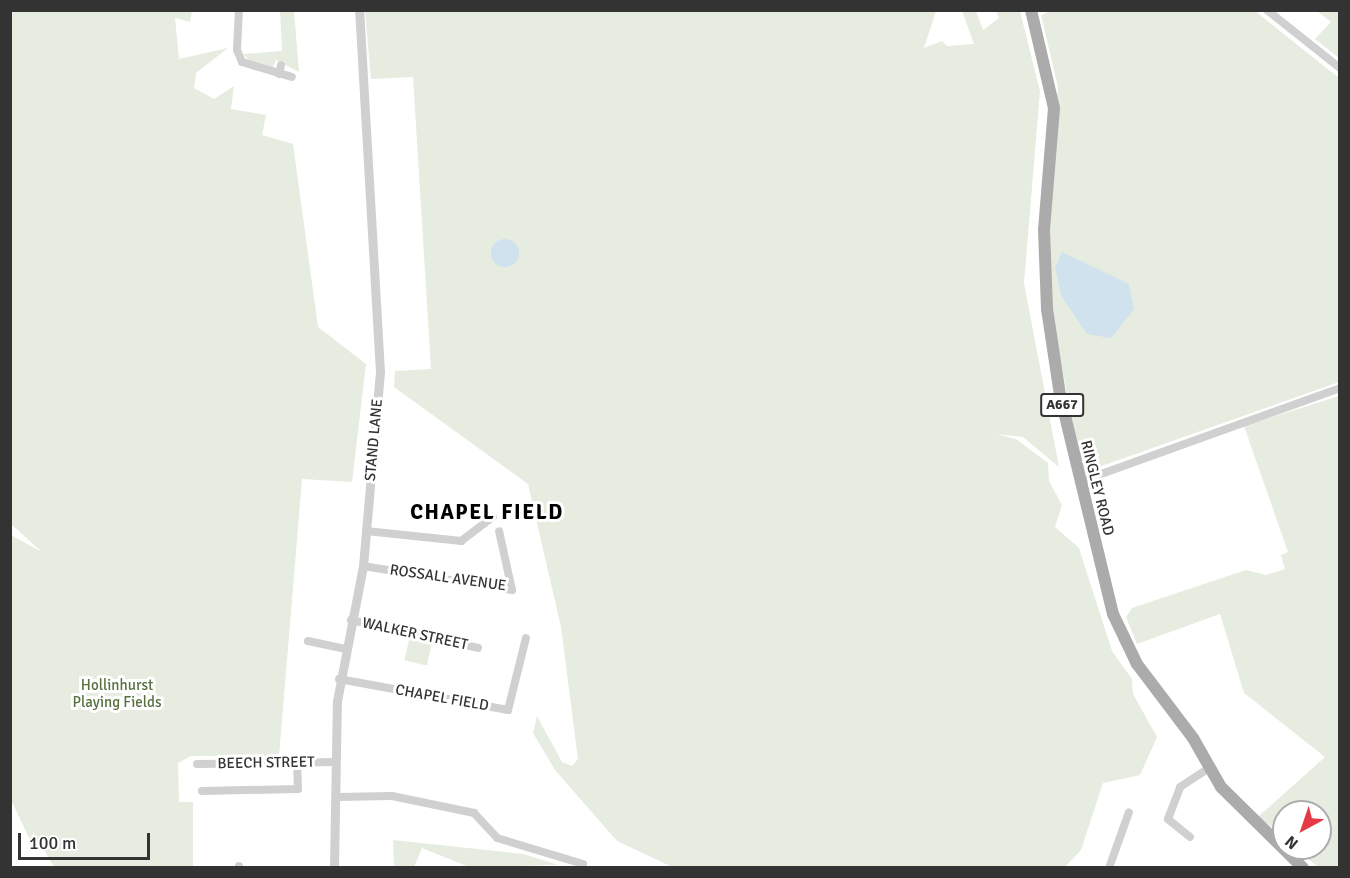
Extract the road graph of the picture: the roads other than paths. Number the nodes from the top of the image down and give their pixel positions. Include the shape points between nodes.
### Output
1 (239, 10) edge
2 (359, 10) edge
3 (1267, 10) edge
4 (1032, 11) edge
5 (281, 65) dead end
6 (1340, 68) edge
7 (279, 74) junction
8 (292, 77) dead end
9 (1340, 388) edge
10 (1079, 482) junction
11 (493, 517) dead end
12 (366, 531) junction
13 (499, 531) dead end
14 (363, 566) junction
15 (351, 620) junction
16 (526, 638) dead end
17 (308, 641) dead end
18 (478, 648) dead end
19 (345, 650) junction
20 (339, 679) junction
21 (335, 762) junction
22 (297, 763) junction
23 (197, 764) dead end
24 (1209, 768) junction
25 (202, 790) dead end
26 (337, 797) junction
27 (1130, 817) dead end
28 (1190, 837) dead end
29 (583, 864) dead end
30 (334, 867) edge
31 (1109, 867) edge
32 (1303, 867) edge

1 - 7 street via 239,58 248,67
2 - 12 street, STAND LANE via 380,372
3 - 6 street
4 - 10 main road, RINGLEY ROAD / A667 via 1054,108 1044,230 1047,309
5 - 7 street
7 - 8 street
9 - 10 street
10 - 24 main road, RINGLEY ROAD / A667 via 1124,641
11 - 12 street via 461,541
12 - 14 street, STAND LANE
13 - 14 street, ROSSALL AVENUE via 512,590
14 - 15 street, STAND LANE
15 - 18 street, WALKER STREET
15 - 19 street, STAND LANE
16 - 20 street, CHAPEL FIELD via 507,710
17 - 19 street
19 - 20 street, STAND LANE
20 - 21 street, STAND LANE
21 - 22 street, BEECH STREET
21 - 26 street, STAND LANE
22 - 23 street, BEECH STREET
22 - 25 street via 298,789
24 - 28 street via 1180,787 1168,819
24 - 32 main road, A667 via 1234,803
26 - 29 street via 392,796 474,813 497,838
26 - 30 street, STAND LANE
27 - 31 street

